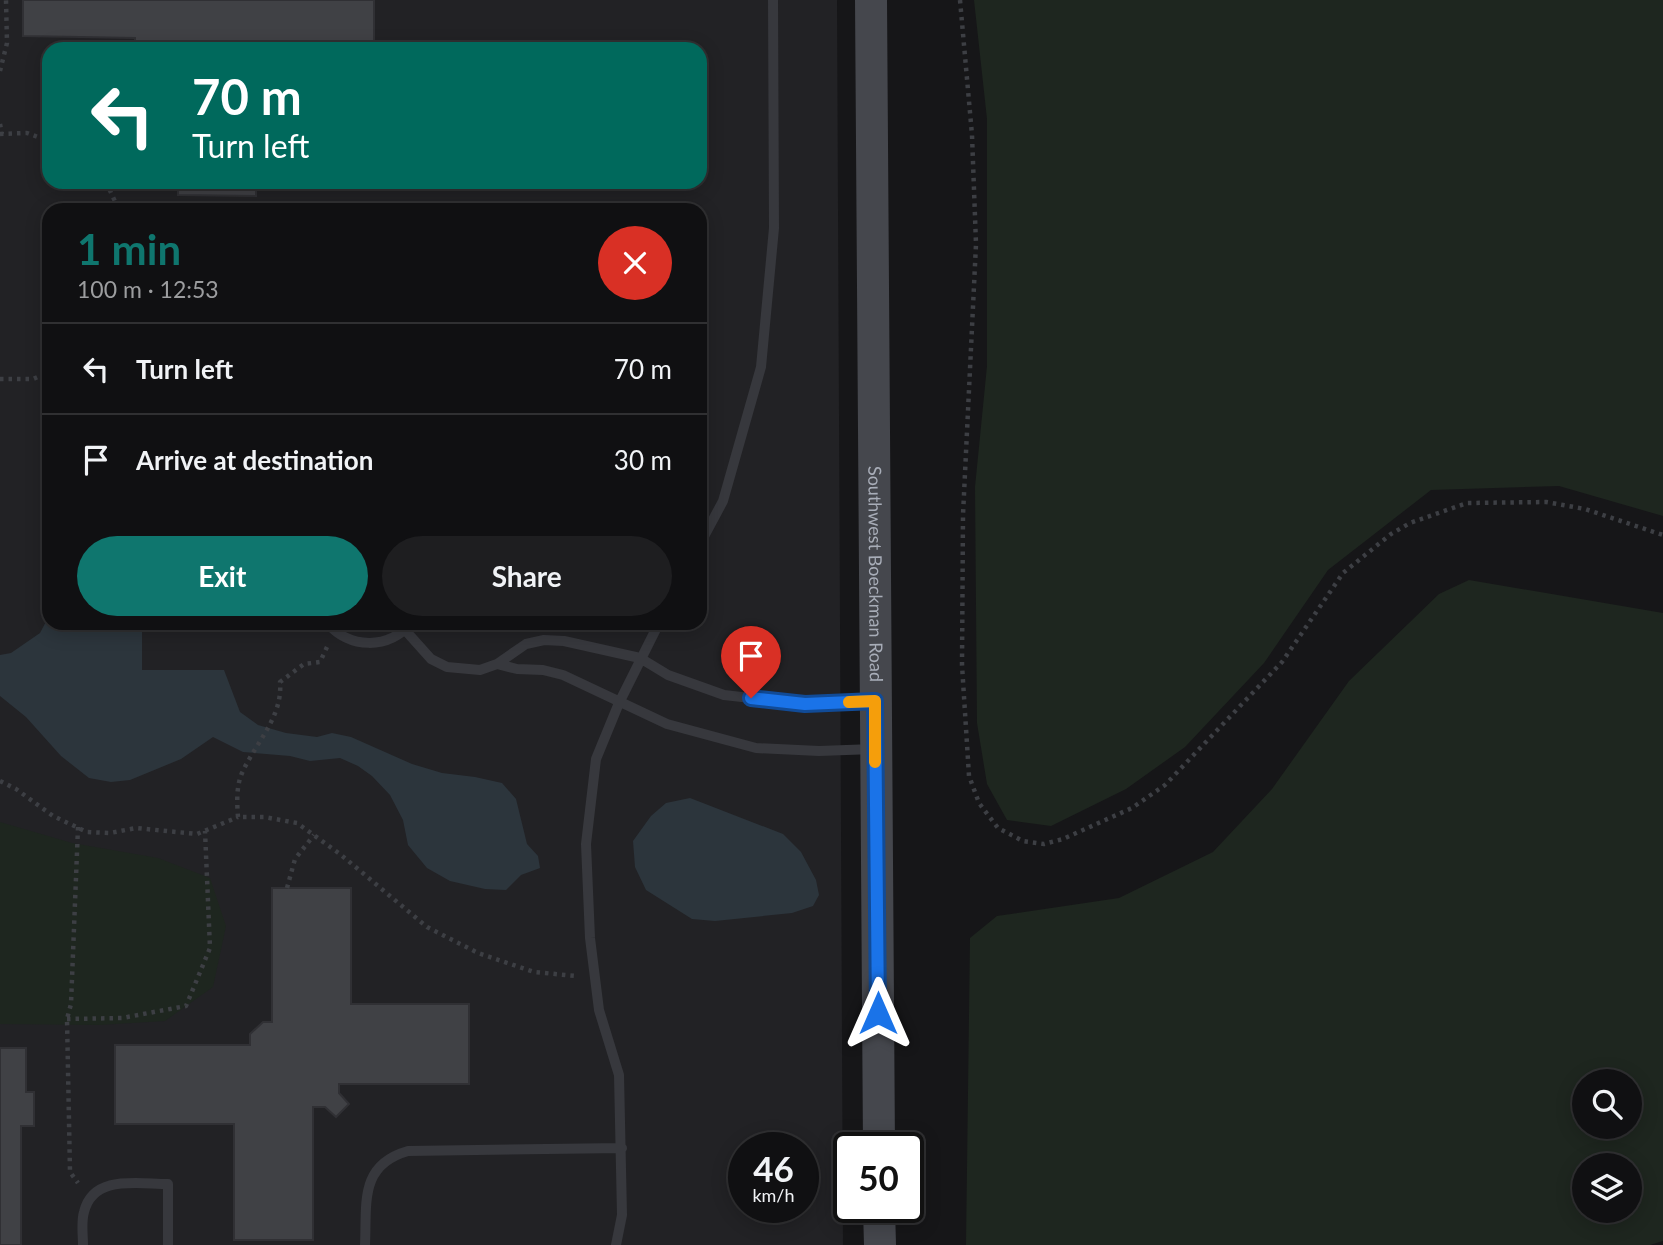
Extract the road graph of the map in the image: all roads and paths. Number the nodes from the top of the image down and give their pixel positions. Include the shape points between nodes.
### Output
1 (6, 0) edge
2 (773, 0) edge
3 (871, 0) edge
4 (960, 0) edge
5 (0, 71) edge
6 (0, 124) edge
7 (1, 134) edge
8 (42, 138) edge
9 (42, 375) edge
10 (0, 379) edge
11 (707, 531) edge
12 (1663, 535) edge
13 (330, 630) edge
14 (335, 630) edge
15 (403, 630) edge
16 (411, 630) edge
17 (655, 630) edge
18 (640, 659) junction
19 (497, 664) junction
20 (875, 701) junction
21 (620, 703) junction
22 (875, 749) junction
23 (0, 781) edge
24 (238, 817) junction
25 (78, 827) junction
26 (205, 831) junction
27 (314, 835) junction
28 (287, 888) dead end
29 (594, 976) junction
30 (67, 1019) junction
31 (879, 1132) edge
32 (622, 1148) junction
33 (89, 1198) junction
34 (879, 1223) edge
35 (83, 1245) edge
36 (168, 1245) edge
37 (365, 1245) edge
38 (616, 1245) edge
39 (880, 1245) edge

1 - 5 path via 7,44
2 - 11 lane via 775,228 761,367 723,500
3 - 20 main road, Southwest Boeckman Road
4 - 12 path via 976,244 963,515 962,665 969,776 979,803 998,828 1023,841 1044,844 1132,808 1165,785 1282,662 1343,573 1410,523 1467,503 1546,502 1585,509
6 - 7 path
7 - 8 path via 27,133
9 - 10 path
13 - 24 path via 320,662 304,664 280,682 275,714 241,775
14 - 15 lane via 362,643 392,639
16 - 19 lane via 432,659 447,667 480,670
17 - 18 lane
18 - 19 lane via 544,640 526,644
18 - 20 lane via 668,675 724,695 805,704
18 - 21 lane
19 - 21 lane via 563,676
20 - 22 main road, Southwest Boeckman Road
21 - 22 lane via 667,724 756,748
21 - 29 lane via 596,759 586,844
22 - 31 main road, Southwest Boeckman Road
23 - 25 path
24 - 26 path
24 - 27 path via 297,823
25 - 26 path via 110,833 136,828
25 - 30 path
26 - 30 path via 211,948 186,1006 122,1018
27 - 28 path via 295,859
27 - 29 path via 427,927 478,953 534,972
29 - 32 lane via 618,1075
30 - 33 path via 70,1172
32 - 37 lane via 408,1151 394,1155 381,1163 367,1189
32 - 38 lane via 622,1215
33 - 35 lane via 83,1213
33 - 36 lane via 111,1184 168,1184
34 - 39 main road

